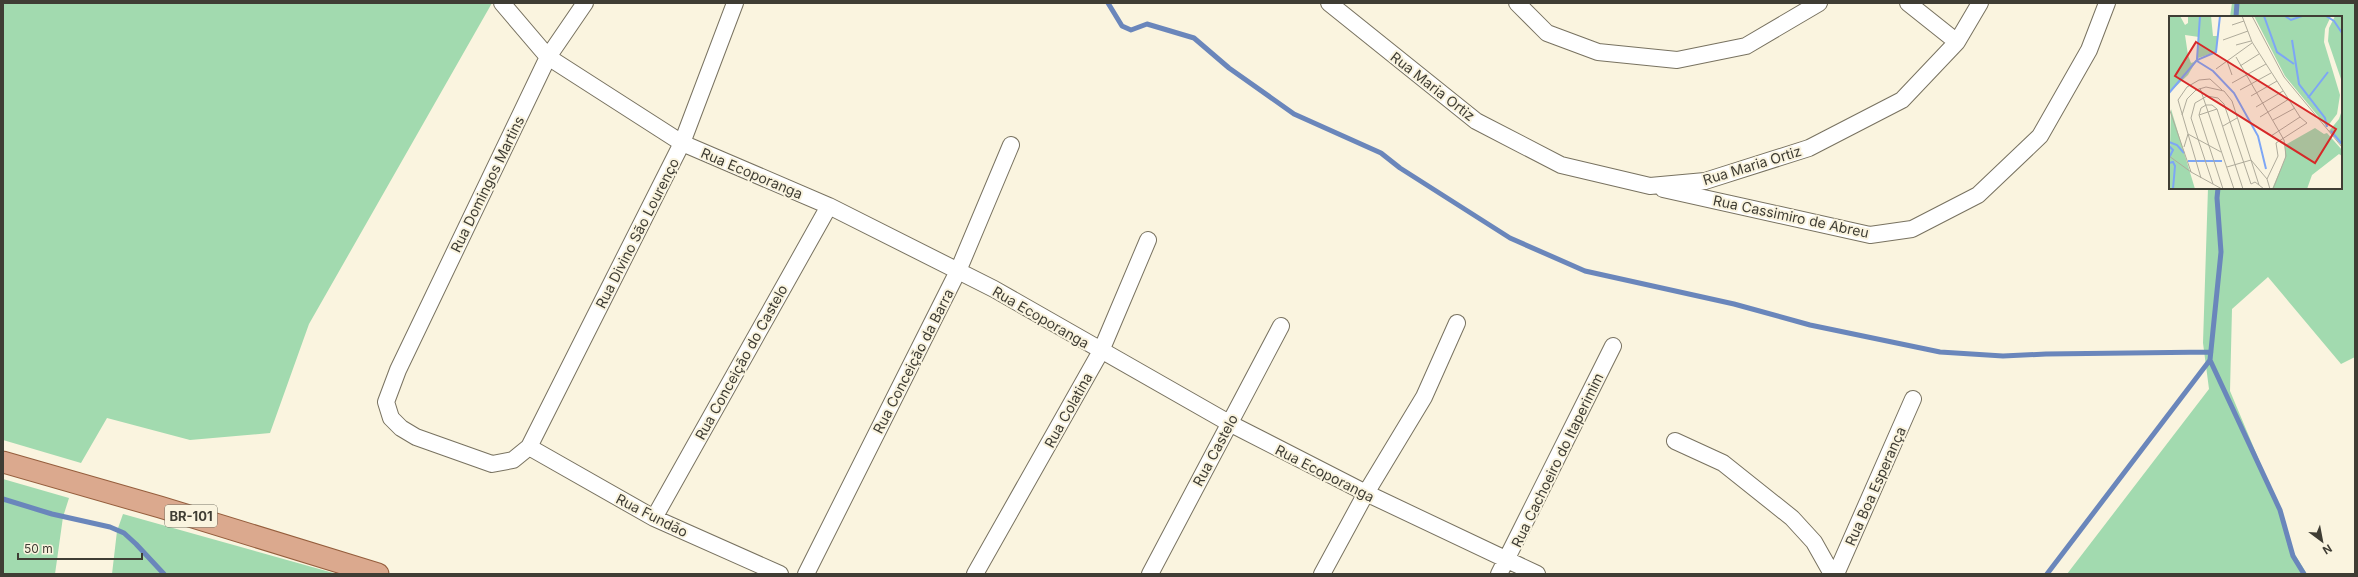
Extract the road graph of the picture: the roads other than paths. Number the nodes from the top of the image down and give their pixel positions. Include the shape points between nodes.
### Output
1 (502, 3) edge
2 (585, 3) edge
3 (736, 3) edge
4 (1329, 3) edge
5 (1517, 3) edge
6 (1819, 3) edge
7 (1908, 3) edge
8 (1980, 3) edge
9 (2107, 3) edge
10 (1958, 42) junction
11 (548, 57) junction
12 (682, 143) junction
13 (1011, 145) dead end
14 (1650, 186) junction
15 (829, 206) junction
16 (1148, 240) dead end
17 (958, 271) junction
18 (1457, 323) dead end
19 (1281, 326) dead end
20 (1613, 346) dead end
21 (1101, 351) junction
22 (1914, 399) dead end
23 (1229, 423) junction
24 (1675, 441) dead end
25 (525, 451) junction
26 (3, 462) edge
27 (1366, 493) junction
28 (654, 518) junction
29 (1503, 568) edge
30 (378, 574) edge
31 (780, 574) edge
32 (806, 574) edge
33 (975, 574) edge
34 (1150, 574) edge
35 (1322, 574) edge
36 (1537, 574) edge
37 (1832, 574) edge
38 (1836, 574) edge

1 - 11 street, Rua Ecoporanga
2 - 11 street, Rua Domingos Martins
3 - 12 street, Rua Divino São Lourenço
4 - 14 street, Rua Maria Ortiz via 1476,121 1561,165
5 - 6 street via 1547,33 1598,52 1677,60 1746,46
7 - 10 street
8 - 10 street, Rua Maria Ortiz
9 - 14 street, Rua Cassimiro de Abreu via 2089,50 2040,136 1978,195 1912,229 1870,235
10 - 14 street, Rua Maria Ortiz via 1902,100 1809,148 1705,180
11 - 12 street, Rua Ecoporanga
11 - 25 street, Rua Domingos Martins via 398,370 386,402 391,418 416,437 492,464 513,460
12 - 15 street, Rua Ecoporanga
12 - 25 street, Rua Divino São Lourenço
13 - 17 street, Rua Conceição da Barra
15 - 17 street, Rua Ecoporanga
15 - 28 street, Rua Conceição do Castelo
16 - 21 street, Rua Colatina
17 - 21 street, Rua Ecoporanga
17 - 32 street, Rua Conceição da Barra
18 - 27 street via 1424,397
19 - 23 street, Rua Castelo
20 - 29 street, Rua Cachoeiro do Itaperimim
21 - 23 street, Rua Ecoporanga
21 - 33 street, Rua Colatina
22 - 38 street, Rua Boa Esperança
23 - 27 street, Rua Ecoporanga
23 - 34 street, Rua Castelo
24 - 37 street via 1723,463 1792,518 1814,542
25 - 28 street, Rua Fundão
26 - 30 main road, BR-101
27 - 29 street, Rua Ecoporanga
27 - 35 street
28 - 31 street, Rua Fundão
29 - 36 street, Rua Ecoporanga

